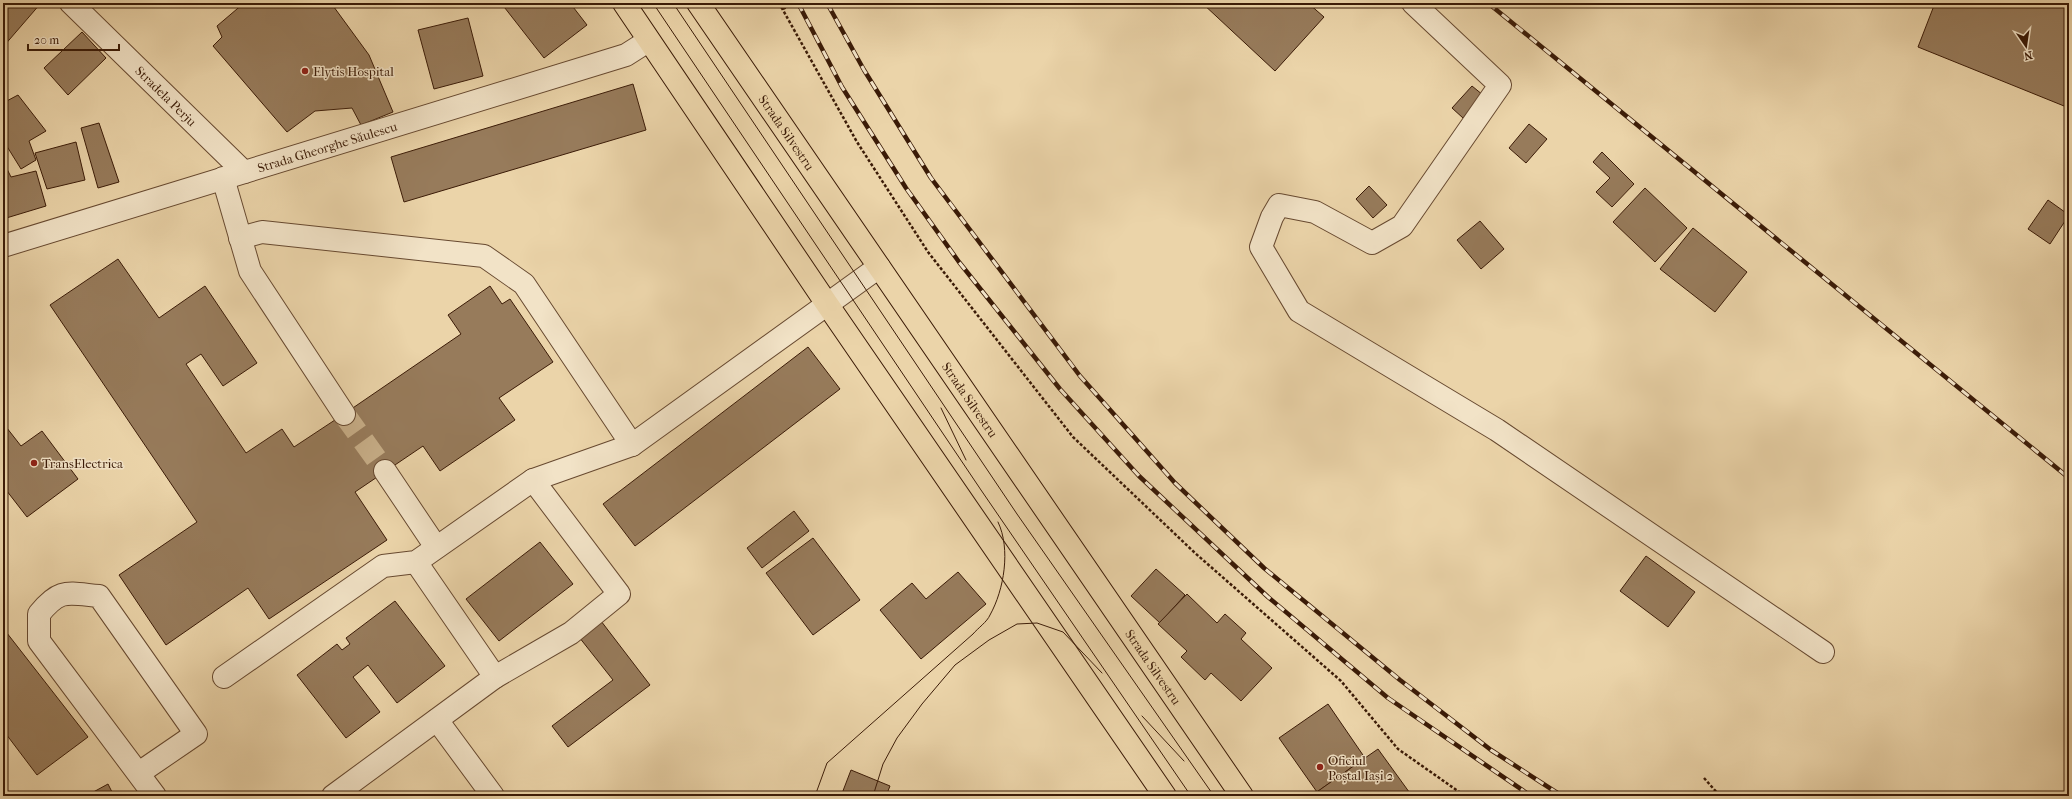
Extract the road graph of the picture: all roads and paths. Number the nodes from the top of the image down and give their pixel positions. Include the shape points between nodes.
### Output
1 (71, 3) edge
2 (624, 3) edge
3 (698, 3) edge
4 (779, 3) edge
5 (795, 3) edge
6 (1413, 3) edge
7 (783, 9) junction
8 (648, 40) junction
9 (244, 172) junction
10 (223, 178) junction
11 (240, 238) junction
12 (3, 246) edge
13 (879, 267) junction
14 (827, 304) junction
15 (344, 414) tunnel mouth
16 (632, 446) junction
17 (385, 471) tunnel mouth
18 (533, 480) junction
19 (436, 547) junction
20 (416, 562) junction
21 (1823, 652) dead end
22 (224, 677) dead end
23 (495, 677) junction
24 (437, 720) junction
25 (139, 773) junction
26 (1704, 778) dead end
27 (484, 793) edge
28 (155, 796) edge
29 (334, 796) edge
30 (1165, 796) edge
31 (1242, 796) edge
32 (1465, 796) edge
33 (1720, 796) edge

1 - 9 street, Stradela Perju
2 - 8 main road
3 - 13 main road, Strada Silvestru
4 - 7 path
5 - 7 path
6 - 21 street via 1500,85 1402,226 1372,243 1315,212 1279,205 1260,247 1299,311 1497,430
7 - 32 path via 856,142 928,252 1073,437 1195,553 1341,681 1398,749
8 - 9 street, Strada Gheorghe Săulescu via 626,55
8 - 14 main road
9 - 10 street, Strada Gheorghe Săulescu
10 - 11 street
10 - 12 street, Strada Gheorghe Săulescu
11 - 15 street via 250,271
11 - 16 street via 262,232 484,256 524,284
13 - 14 street
13 - 31 main road, Strada Silvestru
14 - 16 street
14 - 30 main road
16 - 18 street
17 - 19 street
18 - 19 street
18 - 23 street via 619,594 571,633
19 - 20 street
20 - 22 street via 384,566
20 - 23 street
23 - 24 street
24 - 27 street
24 - 29 street
25 - 25 street via 39,641 39,614 51,599 67,593 99,596 196,734
25 - 28 street
26 - 33 path

